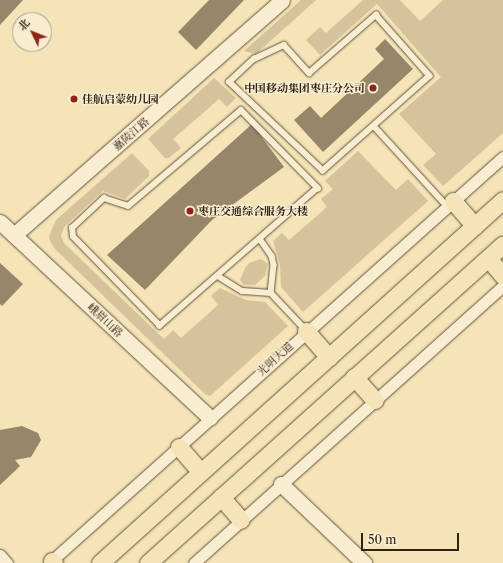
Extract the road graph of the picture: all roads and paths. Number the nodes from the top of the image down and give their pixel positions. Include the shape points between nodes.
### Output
1 (282, 0) edge
2 (374, 126) junction
3 (503, 157) edge
4 (503, 200) edge
5 (450, 204) junction
6 (0, 222) edge
7 (475, 226) junction
8 (14, 235) junction
9 (260, 239) junction
10 (503, 244) edge
11 (488, 258) junction
12 (218, 276) junction
13 (503, 276) edge
14 (503, 286) edge
15 (271, 293) junction
16 (306, 331) junction
17 (329, 356) junction
18 (354, 377) junction
19 (375, 400) junction
20 (210, 418) junction
21 (179, 447) junction
22 (201, 472) junction
23 (281, 484) junction
24 (221, 496) junction
25 (241, 520) junction
26 (0, 555) edge
27 (51, 562) edge
28 (7, 563) edge
29 (100, 563) edge
30 (148, 563) edge
31 (194, 563) edge
32 (364, 563) edge

1 - 8 street, 嘉陵江路
2 - 2 lane via 430,76 376,15 309,73 284,45 254,59 229,82 323,171
2 - 5 lane
3 - 5 street, 光明大道
4 - 7 main road
5 - 7 main road
5 - 16 street, 光明大道
6 - 8 street, 峨眉山路
7 - 17 main road
8 - 20 street, 峨眉山路
9 - 12 lane
9 - 12 lane via 318,188 241,110 128,206 104,198 72,228 73,237 160,326
9 - 15 lane via 272,256 274,265
10 - 11 main road
11 - 13 main road
11 - 18 main road
12 - 15 lane via 242,291
14 - 19 street
15 - 16 lane
16 - 17 main road
16 - 20 street, 光明大道
17 - 22 main road
18 - 19 main road
18 - 24 main road
19 - 23 street
20 - 21 street, 光明大道
21 - 22 main road
21 - 27 street, 光明大道
22 - 29 main road
23 - 25 street
23 - 32 street
24 - 25 main road
24 - 30 main road
25 - 31 street
26 - 28 street

